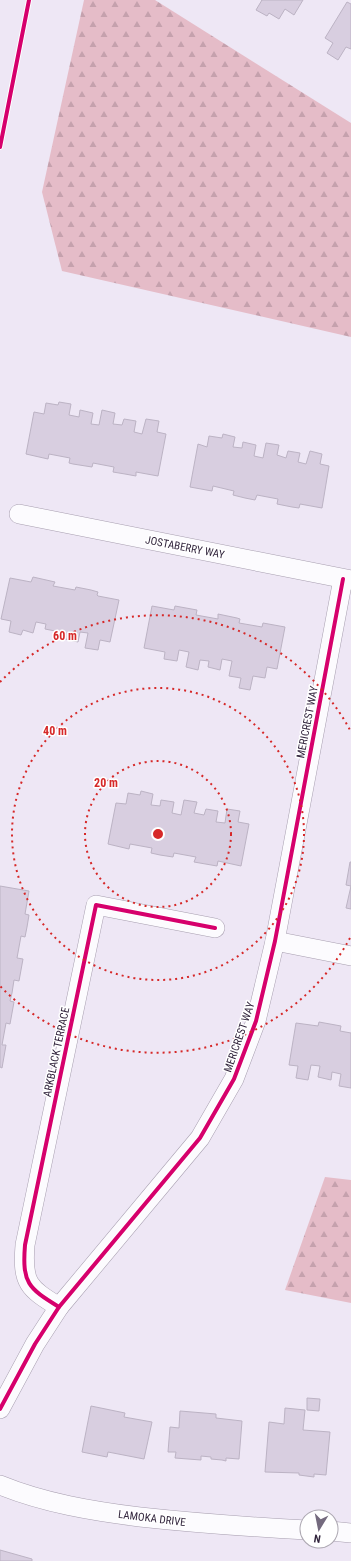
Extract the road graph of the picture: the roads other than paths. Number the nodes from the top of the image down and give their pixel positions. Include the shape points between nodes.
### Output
1 (19, 514) dead end
2 (347, 579) edge
3 (216, 928) dead end
4 (275, 941) junction
5 (351, 956) edge
6 (59, 1307) junction
7 (0, 1409) edge
8 (0, 1485) edge
9 (299, 1530) edge
10 (339, 1532) edge
11 (351, 1533) edge

1 - 2 street, JOSTABERRY WAY
2 - 4 street, MERICREST WAY
3 - 6 street, ARKBLACK TERRACE via 96,905 25,1245 24,1262 29,1284 35,1292
4 - 5 street
4 - 6 street, MERICREST WAY via 256,1021 234,1079 200,1138
6 - 7 street, MERICREST WAY via 35,1344
8 - 9 street, LAMOKA DRIVE via 13,1491 85,1510 206,1525
10 - 11 street

